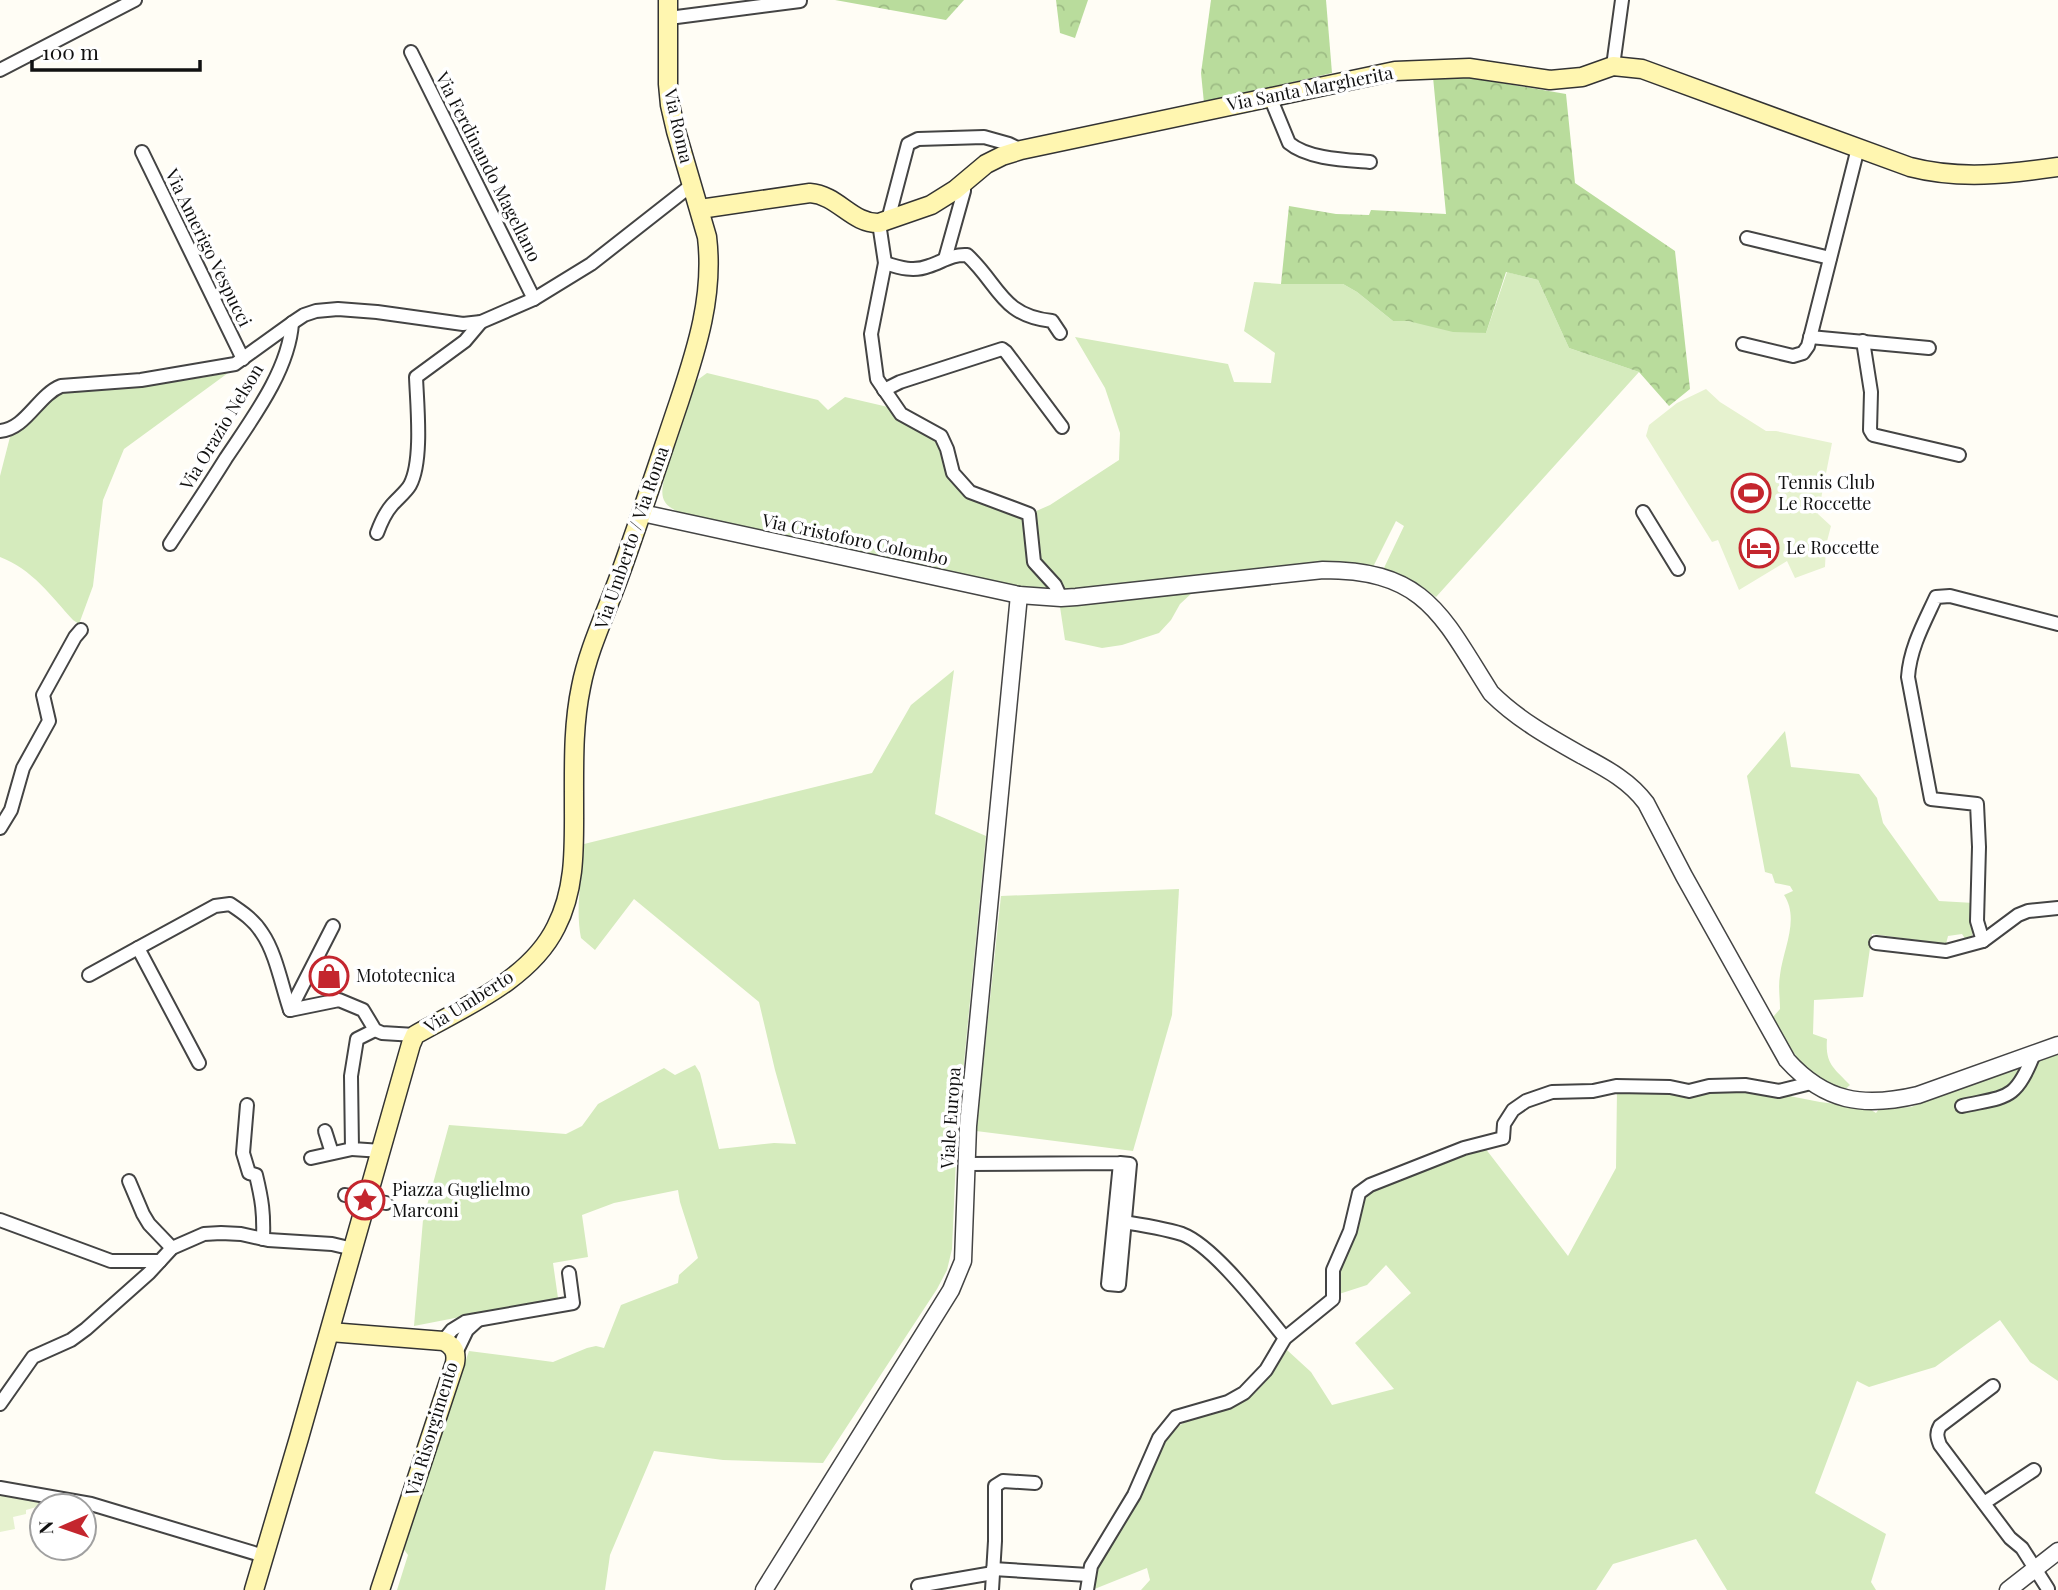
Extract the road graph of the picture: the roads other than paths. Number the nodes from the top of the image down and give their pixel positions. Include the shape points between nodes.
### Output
1 (135, 0) edge
2 (1622, 0) edge
3 (800, 1) edge
4 (668, 9) edge
5 (411, 52) dead end
6 (1613, 66) junction
7 (0, 70) edge
8 (1270, 97) junction
9 (1858, 148) junction
10 (1021, 150) junction
11 (142, 152) dead end
12 (1370, 162) dead end
13 (2058, 167) edge
14 (964, 182) junction
15 (693, 184) junction
16 (700, 209) junction
17 (884, 222) junction
18 (1747, 237) dead end
19 (1830, 258) junction
20 (945, 259) junction
21 (885, 263) junction
22 (534, 299) junction
23 (481, 322) junction
24 (292, 323) junction
25 (1060, 333) dead end
26 (1810, 337) junction
27 (1863, 341) junction
28 (1743, 344) dead end
29 (1929, 348) dead end
30 (243, 359) junction
31 (884, 390) junction
32 (1062, 427) dead end
33 (0, 431) edge
34 (1959, 455) dead end
35 (1643, 512) dead end
36 (642, 513) junction
37 (377, 533) dead end
38 (170, 544) dead end
39 (1678, 569) dead end
40 (1018, 595) junction
41 (1061, 598) junction
42 (2058, 624) edge
43 (81, 630) dead end
44 (0, 828) edge
45 (573, 871) joint
46 (2058, 908) edge
47 (333, 926) dead end
48 (1983, 941) junction
49 (1876, 943) dead end
50 (138, 948) junction
51 (89, 975) dead end
52 (290, 1010) junction
53 (375, 1030) junction
54 (415, 1035) junction
55 (2058, 1045) edge
56 (2034, 1054) junction
57 (199, 1063) dead end
58 (1811, 1083) junction
59 (247, 1105) dead end
60 (1962, 1106) dead end
61 (325, 1131) dead end
62 (352, 1149) junction
63 (382, 1152) junction
64 (332, 1153) junction
65 (311, 1158) dead end
66 (967, 1164) junction
67 (129, 1181) dead end
68 (345, 1195) dead end
69 (367, 1200) junction
70 (386, 1203) dead end
71 (0, 1220) edge
72 (263, 1239) junction
73 (172, 1248) junction
74 (353, 1249) junction
75 (159, 1261) junction
76 (569, 1273) dead end
77 (482, 1318) junction
78 (330, 1332) junction
79 (1285, 1338) junction
80 (443, 1341) junction
81 (456, 1355) junction
82 (1993, 1386) dead end
83 (2, 1397) edge
84 (2034, 1470) dead end
85 (1035, 1483) dead end
86 (0, 1488) edge
87 (1984, 1503) junction
88 (2058, 1551) edge
89 (264, 1556) junction
90 (2035, 1568) junction
91 (993, 1571) junction
92 (1088, 1575) junction
93 (2058, 1581) edge
94 (918, 1586) dead end
95 (769, 1588) edge
96 (254, 1590) edge
97 (380, 1590) edge
98 (992, 1590) edge
99 (1087, 1590) edge
100 (2008, 1590) edge
101 (2047, 1590) edge

1 - 7 street
2 - 6 street
3 - 4 street
4 - 15 main road, Via Roma via 670,105
5 - 22 street, Via Ferdinando Magellano
6 - 8 main road, Via Santa Margherita via 1582,77 1550,80 1469,68 1395,71
6 - 9 main road, Via Santa Margherita via 1642,69
8 - 10 main road, Via Santa Margherita
8 - 12 street via 1289,143 1295,147 1326,158
9 - 13 main road, Via Santa Margherita via 1910,167 1951,175 1986,176
9 - 19 street
10 - 14 main road, Via Santa Margherita via 986,164
10 - 17 street via 984,136 918,139 908,144
11 - 30 street, Via Amerigo Vespucci
14 - 17 main road, Via Santa Margherita via 931,205
14 - 20 street
15 - 16 main road, Via Roma
15 - 22 street via 590,264
16 - 17 main road via 818,194 862,220
16 - 36 main road, Via Umberto / Via Roma via 709,253 701,331
17 - 21 street
18 - 19 street
19 - 26 street
20 - 21 street via 918,269
20 - 25 street via 967,255 1012,309 1052,321
21 - 31 street via 871,334 874,370
22 - 23 street
23 - 24 street via 463,324 338,309 316,311
23 - 37 street via 465,341 416,377 415,475
24 - 30 street
24 - 38 street, Via Orazio Nelson via 288,349 270,388
26 - 27 street
26 - 28 street via 1798,356
27 - 29 street
27 - 34 street via 1873,435
30 - 33 street via 141,380 61,386 51,390 16,426
31 - 32 street via 1002,349
31 - 41 street via 901,414 941,436 953,473 970,492 1029,514 1034,562
35 - 39 street
36 - 40 street, Via Cristoforo Colombo
36 - 45 main road, Via Umberto / Via Roma via 581,684 575,731
40 - 41 street, Via Cristoforo Colombo
40 - 66 street, Viale Europa
41 - 58 street, Via Cristoforo Colombo via 1344,570 1385,578 1413,591 1433,606 1498,699 1532,726 1638,792 1787,1059
42 - 48 street via 1950,596 1936,597 1909,663 1910,693 1931,799 1977,804 1977,921
43 - 44 street via 43,695 49,721 23,768 11,810
45 - 54 main road, Via Umberto via 555,930 526,965
46 - 48 street via 2018,915
47 - 52 street
48 - 49 street via 1946,951
50 - 51 street
50 - 52 street via 215,906 230,904 266,938
50 - 57 street
52 - 53 street via 339,1000 363,1010
53 - 54 street
53 - 62 street via 357,1039 351,1076
54 - 63 main road, Via Umberto
55 - 56 street
56 - 58 street via 1895,1100 1856,1100
56 - 60 street via 2018,1087 2008,1096
58 - 79 street via 1779,1091 1745,1085 1689,1091 1616,1087 1552,1092 1526,1101 1504,1124 1503,1138 1464,1148 1359,1193 1350,1231 1333,1270 1333,1299
59 - 72 street via 243,1153 261,1195
61 - 64 street
62 - 63 street
62 - 64 street
63 - 69 main road, Via Umberto
64 - 65 street
66 - 79 street via 1130,1164 1119,1221 1182,1234 1206,1249
66 - 95 street, Viale Europa via 963,1261 951,1290
67 - 73 street via 149,1224
68 - 69 street
69 - 70 street
69 - 74 main road, Via Umberto
71 - 75 street via 111,1261
72 - 73 street via 204,1234
72 - 74 street
73 - 75 street
74 - 78 main road, Via Umberto
75 - 83 street via 86,1329 33,1357
76 - 77 street via 573,1303
77 - 80 street via 465,1322
77 - 81 street via 467,1330
78 - 80 main road, Via Risorgimento
78 - 89 main road, Via Umberto
79 - 92 street via 1266,1370 1244,1393 1176,1418 1159,1438
80 - 81 main road, Via Risorgimento
81 - 97 main road, Via Risorgimento
82 - 87 street via 1937,1432 1940,1445
84 - 87 street
85 - 91 street via 1003,1481 995,1486
86 - 89 street via 91,1504
87 - 90 street
88 - 90 street
89 - 96 main road, Via Umberto
90 - 100 street
90 - 101 street
91 - 92 street
91 - 94 street
91 - 98 street
92 - 99 street
93 - 101 street

